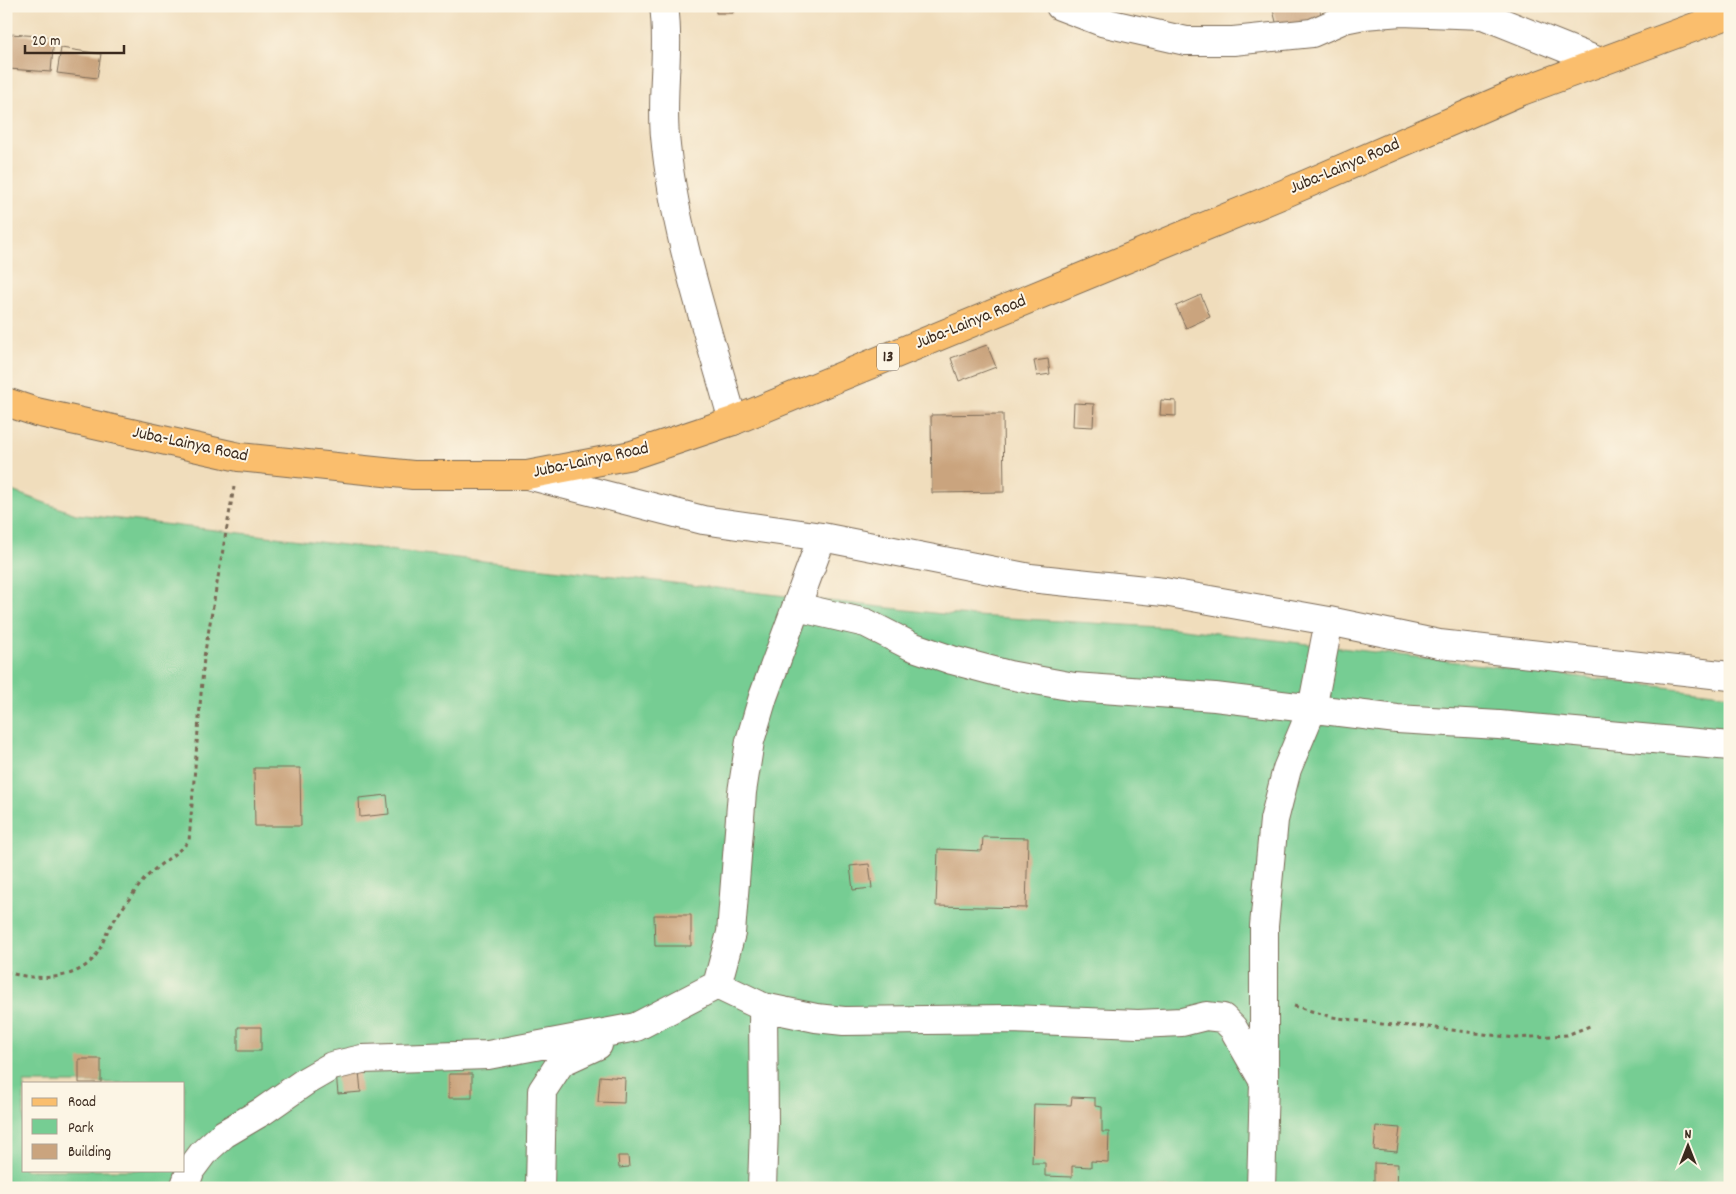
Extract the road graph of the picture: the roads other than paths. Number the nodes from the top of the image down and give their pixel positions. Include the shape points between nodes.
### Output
1 (664, 6) edge
2 (1060, 6) edge
3 (1730, 14) edge
4 (1600, 62) junction
5 (6, 402) edge
6 (733, 421) junction
7 (527, 475) junction
8 (822, 537) junction
9 (797, 607) junction
10 (1329, 621) junction
11 (1730, 676) edge
12 (1312, 709) junction
13 (1730, 746) edge
14 (718, 984) junction
15 (763, 1007) junction
16 (636, 1027) junction
17 (1264, 1082) junction
18 (184, 1188) edge
19 (540, 1188) edge
20 (762, 1188) edge
21 (1261, 1188) edge

1 - 6 street via 668,33 664,133 669,170 681,233
2 - 4 street via 1102,22 1186,41 1233,41 1312,33 1344,19 1364,15 1400,12 1483,15
3 - 4 main road, Juba-Lainya Road / 13
4 - 6 main road, Juba-Lainya Road / 13 via 1518,92 1281,195
5 - 7 main road, Juba-Lainya Road / 13 via 36,412 239,457 413,475
6 - 7 main road, Juba-Lainya Road / 13 via 632,454
7 - 8 street via 703,520
8 - 9 street
8 - 10 street via 1030,578 1164,592
9 - 12 street via 866,623 912,646 1009,675 1074,687
9 - 14 street via 750,741 742,792 731,933
10 - 11 street via 1439,644
10 - 12 street
12 - 13 street
12 - 17 street via 1287,769 1274,820 1264,926
14 - 15 street
14 - 16 street
15 - 17 street via 844,1020 1010,1019 1138,1024 1182,1022 1206,1016 1224,1018
15 - 20 street
16 - 18 street via 488,1055 362,1059 332,1066 224,1134 191,1169
16 - 19 street via 561,1062 542,1091
17 - 21 street

